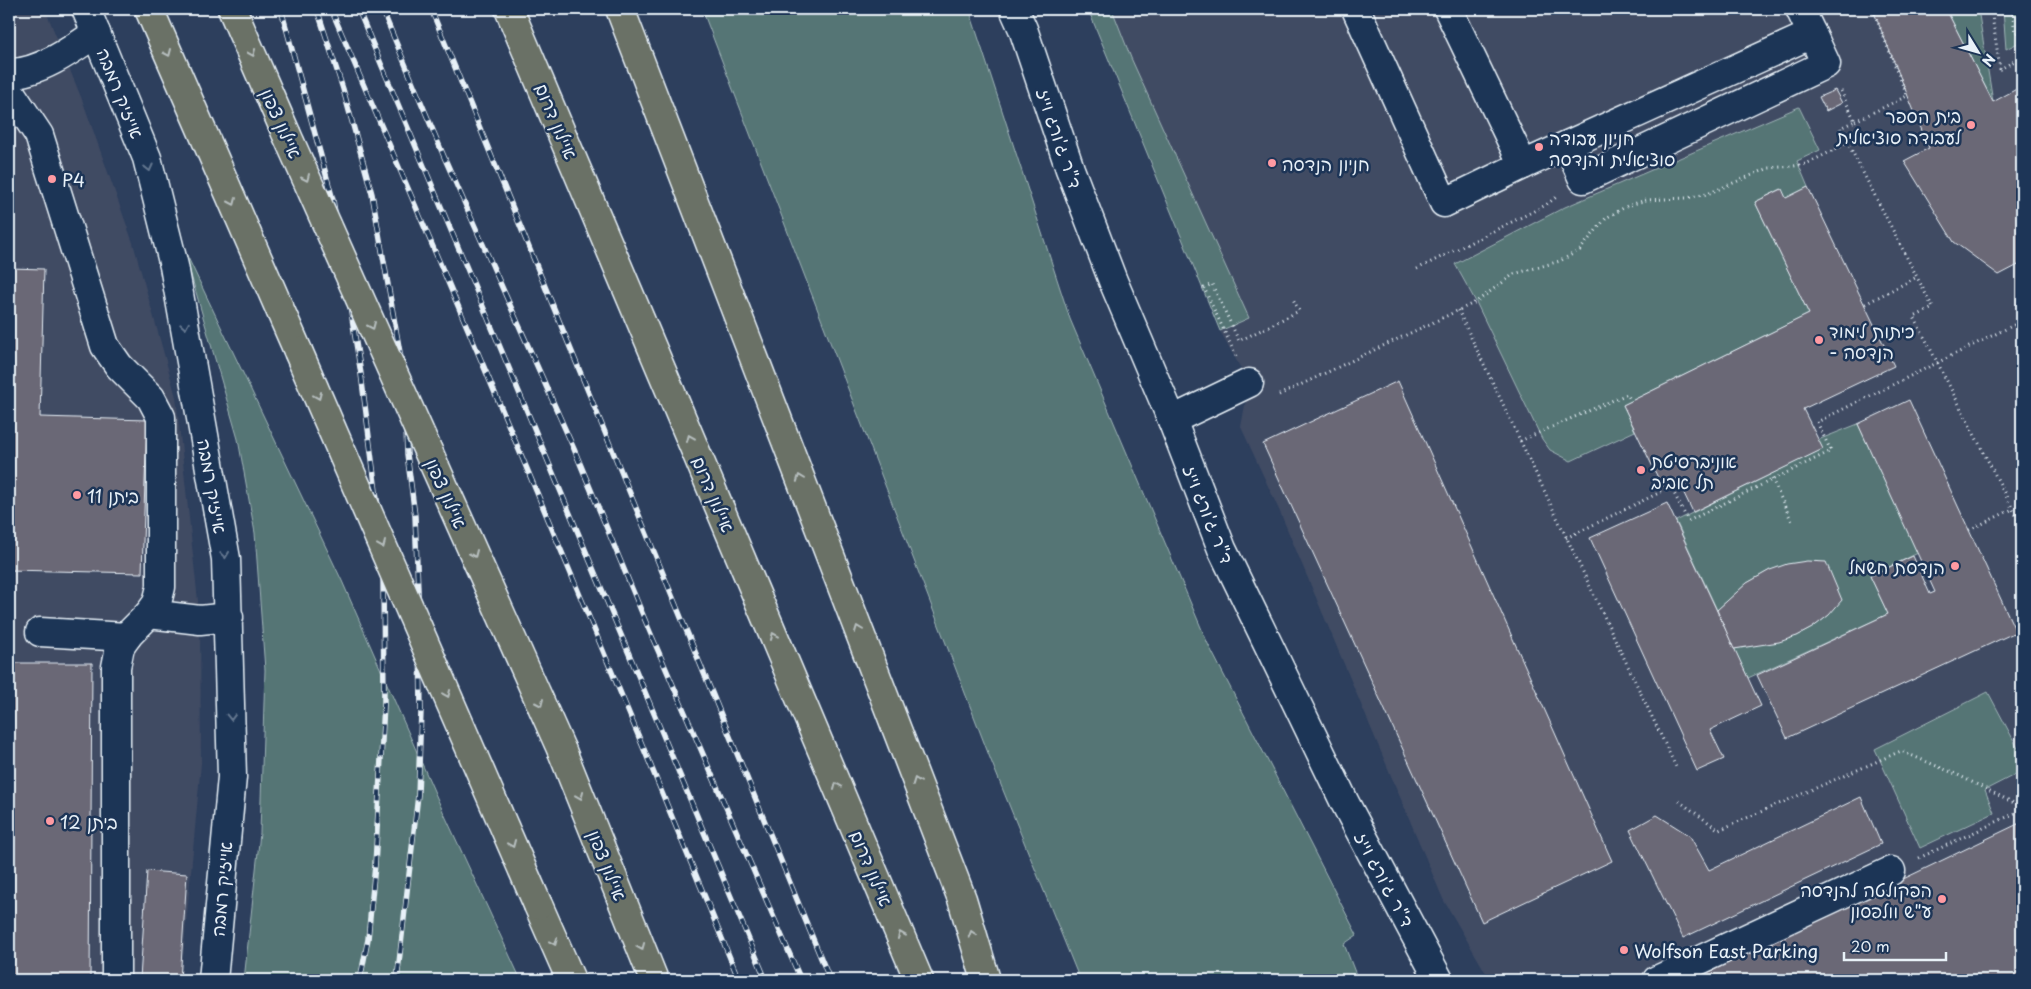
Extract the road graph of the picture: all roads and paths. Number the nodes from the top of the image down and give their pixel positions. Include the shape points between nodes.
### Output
1 (149, 9) edge
2 (232, 9) edge
3 (509, 9) edge
4 (620, 9) edge
5 (1356, 9) edge
6 (1448, 9) edge
7 (1800, 9) edge
8 (1876, 9) edge
9 (1991, 9) edge
10 (2012, 9) edge
11 (1020, 16) edge
12 (91, 21) edge
13 (2022, 30) edge
14 (1812, 34) junction
15 (2022, 57) edge
16 (9, 73) edge
17 (1839, 88) dead end
18 (9, 90) edge
19 (1855, 120) junction
20 (1848, 143) junction
21 (1568, 145) junction
22 (1523, 165) junction
23 (1583, 179) junction
24 (1417, 269) dead end
25 (1917, 277) junction
26 (1292, 299) dead end
27 (1865, 304) dead end
28 (1458, 310) junction
29 (2022, 321) edge
30 (1223, 329) dead end
31 (1938, 363) junction
32 (1249, 383) dead end
33 (1272, 398) dead end
34 (1631, 401) dead end
35 (1172, 420) junction
36 (1520, 442) junction
37 (1772, 480) junction
38 (2013, 509) junction
39 (1793, 524) dead end
40 (2022, 527) edge
41 (1969, 530) dead end
42 (1566, 538) junction
43 (149, 614) junction
44 (229, 616) junction
45 (40, 632) dead end
46 (127, 637) junction
47 (1676, 767) dead end
48 (1679, 801) dead end
49 (2022, 808) edge
50 (1891, 871) joint
51 (116, 980) edge
52 (213, 980) edge
53 (571, 980) edge
54 (654, 980) edge
55 (920, 980) edge
56 (986, 980) edge
57 (1439, 980) edge
58 (1657, 980) edge

1 -> 53 highway, bridge
2 -> 54 highway, איילון צפון, bridge via 562,751
55 -> 3 highway, איילון דרום
56 -> 4 highway via 962,899
5 - 22 street via 1444,204
6 - 22 street
7 - 14 street
8 - 19 path via 1873,10 1907,96
9 - 15 path via 2000,69
10 - 13 path via 2015,33
11 - 35 street, ד"ר ג'ורג וייז via 1074,178 1113,281
12 - 16 street via 64,55 24,72
12 -> 44 street, אייזיק רמבה via 147,158 174,266 226,559
14 - 21 street
14 - 23 street via 1826,64
17 - 19 path
18 - 43 street via 39,135 105,346 119,366 152,398 162,417 161,587 157,603
19 - 20 path via 1840,128
20 - 25 path
20 - 28 path via 1806,164 1769,168 1707,194 1646,200 1627,206 1606,218 1580,250 1560,261 1514,274 1476,302
21 - 22 street
21 - 23 street
23 - 24 path via 1546,205
25 - 27 path
25 - 31 path via 1933,308 1914,317
26 - 30 path via 1299,312 1239,341 1212,284 1204,288
28 - 33 path
28 - 36 path
29 - 31 path
31 - 37 path via 1817,422 1831,451
31 - 38 path
32 - 35 street
34 - 36 path via 1627,394
35 - 57 street, ד"ר ג'ורג וייז via 1222,549 1345,802
36 - 42 path
37 - 39 path
37 - 42 path via 1688,521 1672,487
38 - 40 path
38 - 41 path
42 - 47 path
43 - 44 street via 200,620
43 - 46 street
44 -> 52 street, אייזיק רמבה via 232,777
45 - 46 street
46 - 51 street via 120,647 116,667
48 - 49 path via 1719,830 1901,751 1958,775
49 - 50 path
50 - 58 street

